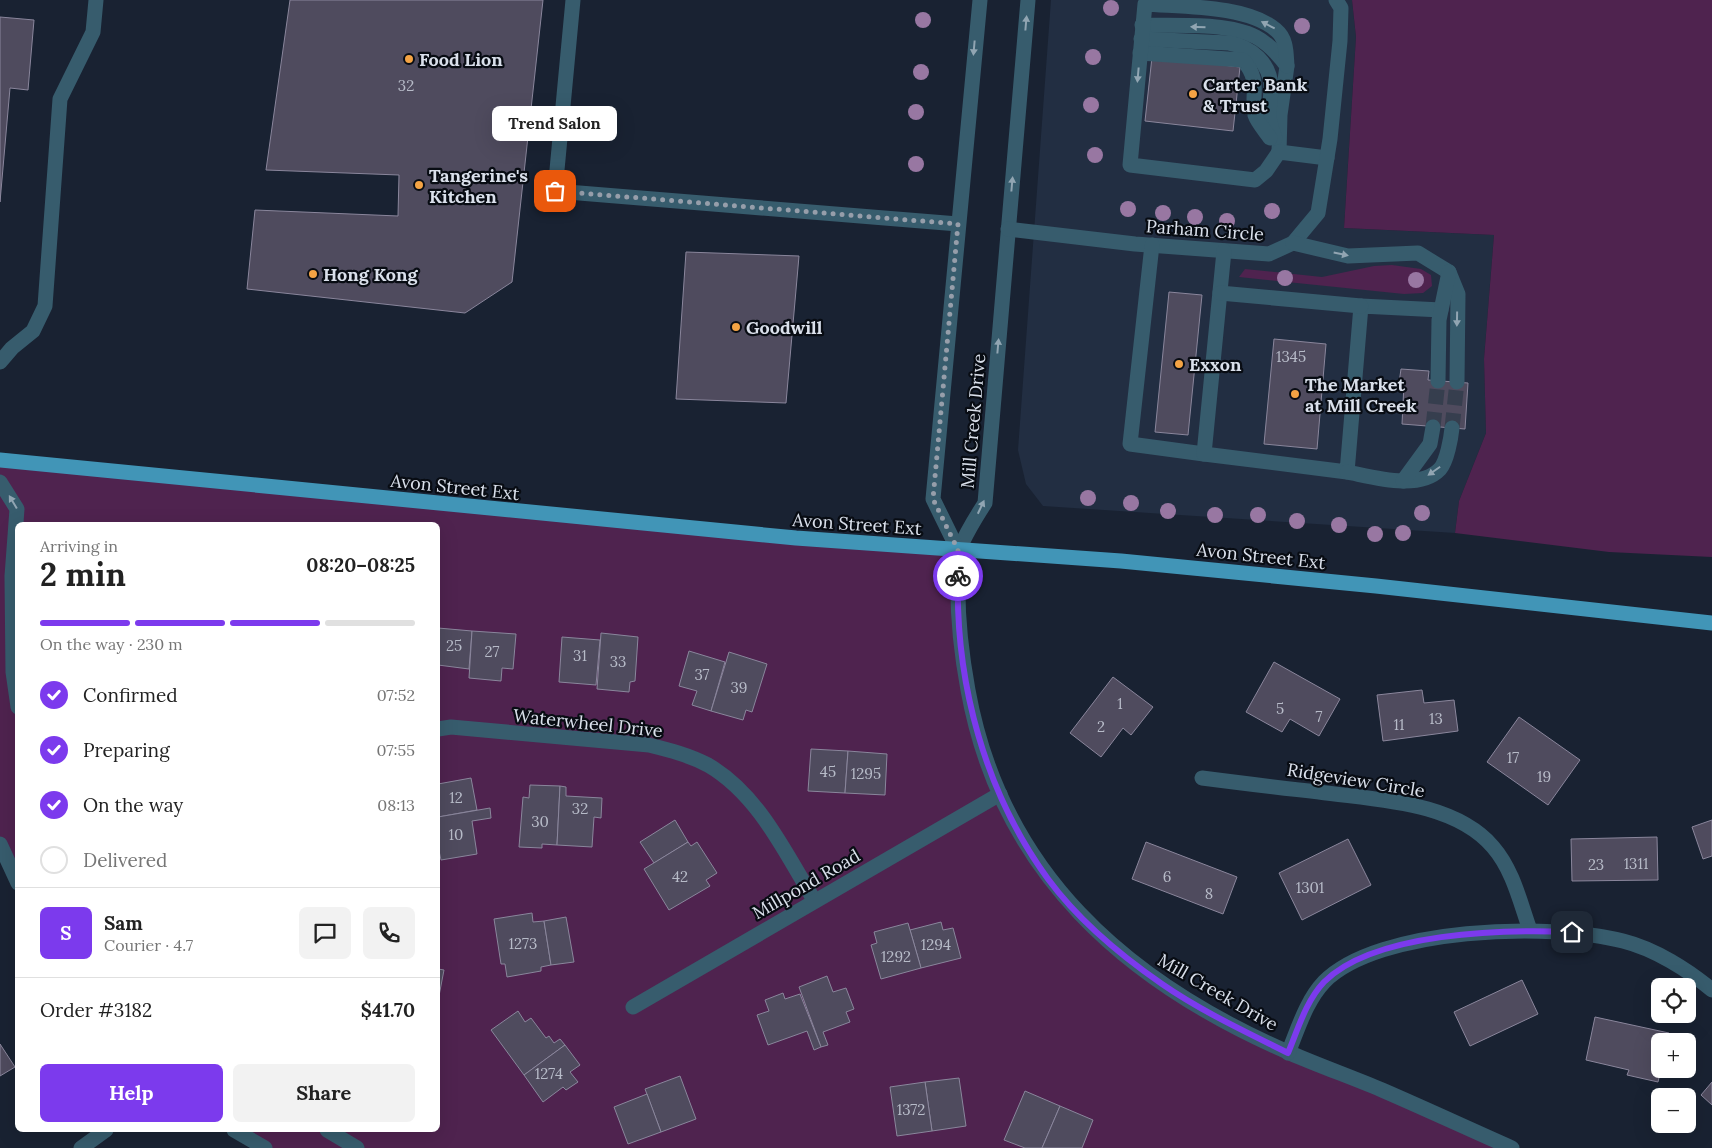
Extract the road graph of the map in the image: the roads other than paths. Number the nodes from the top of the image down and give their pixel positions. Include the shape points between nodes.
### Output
1 (96, 0) edge
2 (574, 0) edge
3 (980, 0) edge
4 (1028, 0) edge
5 (1336, 0) edge
6 (1141, 39) junction
7 (1287, 66) junction
8 (1280, 152) junction
9 (1327, 158) junction
10 (958, 224) junction
11 (1008, 229) junction
12 (1294, 243) junction
13 (1152, 245) junction
14 (1224, 251) junction
15 (1450, 272) junction
16 (1220, 293) junction
17 (1361, 306) junction
18 (1441, 310) junction
19 (0, 362) edge
20 (1438, 381) tunnel mouth
21 (1457, 382) tunnel mouth
22 (1433, 427) tunnel mouth
23 (1452, 428) tunnel mouth
24 (1204, 454) junction
25 (0, 460) edge
26 (1347, 472) junction
27 (1403, 481) junction
28 (0, 482) edge
29 (16, 522) edge
30 (15, 536) edge
31 (958, 550) junction
32 (1712, 623) edge
33 (15, 686) edge
34 (440, 729) edge
35 (1202, 778) dead end
36 (1000, 794) junction
37 (0, 844) edge
38 (15, 876) edge
39 (814, 900) junction
40 (1530, 930) junction
41 (1710, 984) edge
42 (632, 1007) dead end
43 (1288, 1053) junction
44 (103, 1132) edge
45 (237, 1132) edge
46 (330, 1132) edge
47 (81, 1148) edge
48 (265, 1148) edge
49 (358, 1148) edge
50 (1512, 1148) edge

1 - 19 street via 93,32 60,99 45,306 33,331
2 - 10 street via 555,191
3 -> 10 street
11 -> 4 street, Mill Creek Drive
5 - 9 street, Parham Circle via 1341,8 1340,41
7 -> 6 street via 1274,50 1256,37 1237,30
7 -> 6 street via 1286,46 1277,30 1242,12 1144,4
6 - 8 street via 1229,44 1242,46 1257,55 1267,70 1271,86 1269,118
6 -> 8 street via 1130,165 1255,180
7 - 8 street via 1280,115
8 - 9 street
9 - 12 street, Parham Circle via 1318,213
10 - 31 street via 933,499
11 - 13 street, Parham Circle
31 -> 11 street, Mill Creek Drive via 985,503
12 - 14 street, Parham Circle via 1269,254
12 -> 15 street via 1348,256 1418,253
13 - 14 street, Parham Circle
13 - 24 street via 1130,444
14 - 16 street
15 - 18 street
15 -> 21 street via 1458,294
16 - 17 street
16 - 24 street
17 - 18 street
17 - 26 street
18 - 20 street
22 - 27 street via 1430,444
23 -> 27 street via 1440,468 1417,482
24 - 26 street
25 - 31 main road, Avon Street Ext via 570,517
26 - 27 street
29 -> 28 street via 17,509
33 -> 30 street via 12,576
31 - 32 main road, Avon Street Ext via 1140,563
31 - 36 street, Mill Creek Drive via 959,644 970,706
34 - 39 street, Waterwheel Drive via 649,745 708,765 736,786 759,811
35 - 40 street, Ridgeview Circle via 1403,803 1440,813 1473,829 1493,847 1508,869
36 - 39 street, Millpond Road
36 - 43 street, Mill Creek Drive via 1024,842 1049,880 1077,914 1110,945 1163,985
37 - 38 street
39 - 42 street, Millpond Road
40 - 41 street via 1572,932 1624,941
40 - 43 street via 1416,941 1379,950 1347,965 1325,982 1311,999
43 - 50 street, Mill Creek Drive
44 - 47 street
45 - 48 street
46 - 49 street

